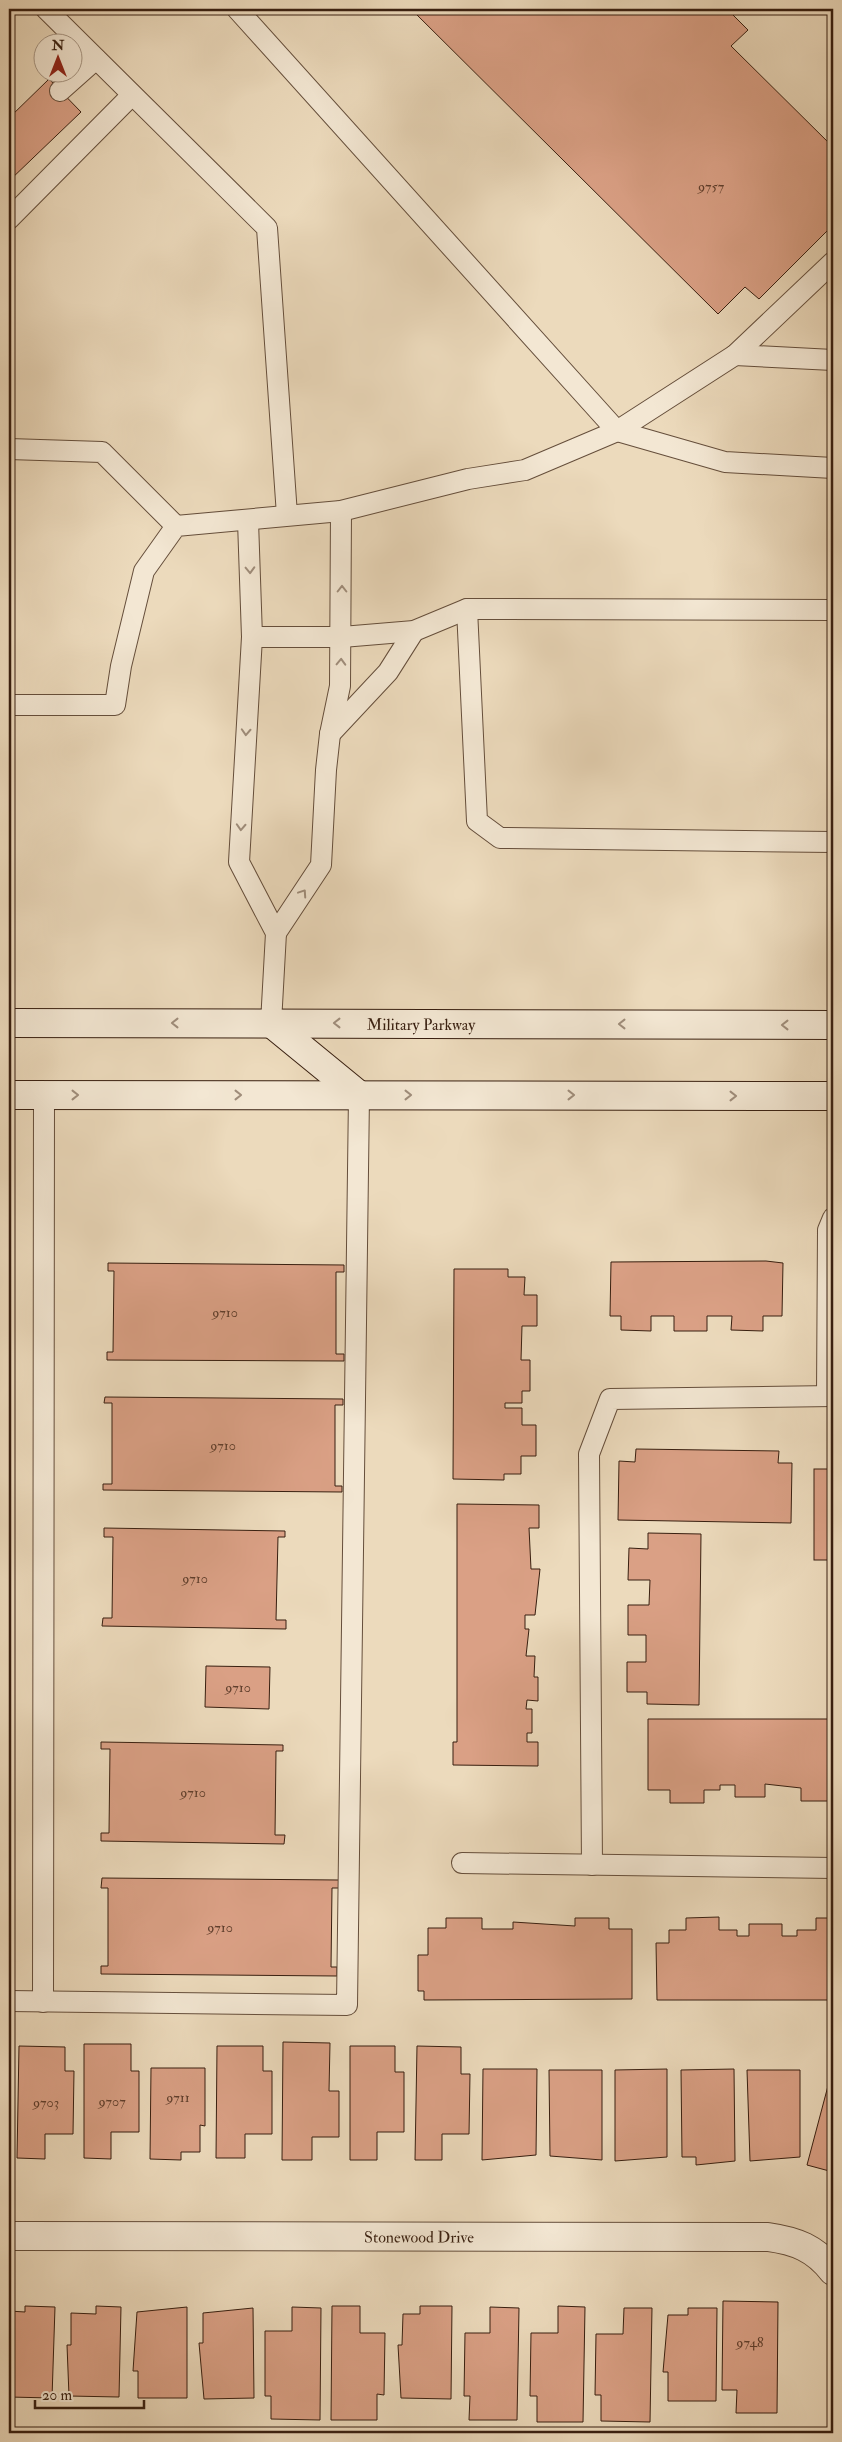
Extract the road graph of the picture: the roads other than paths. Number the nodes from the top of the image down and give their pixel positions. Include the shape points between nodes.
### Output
1 (46, 9) edge
2 (237, 9) edge
3 (96, 59) junction
4 (60, 92) dead end
5 (132, 95) junction
6 (9, 219) edge
7 (833, 262) edge
8 (735, 354) junction
9 (833, 360) edge
10 (617, 432) junction
11 (9, 450) edge
12 (833, 468) edge
13 (342, 511) junction
14 (287, 515) junction
15 (248, 521) junction
16 (176, 526) junction
17 (467, 609) junction
18 (833, 610) edge
19 (414, 632) junction
20 (252, 637) junction
21 (342, 638) junction
22 (9, 705) edge
23 (330, 734) junction
24 (833, 842) edge
25 (276, 933) junction
26 (9, 1023) edge
27 (272, 1023) junction
28 (833, 1025) edge
29 (9, 1095) edge
30 (44, 1095) junction
31 (359, 1095) junction
32 (833, 1096) edge
33 (833, 1218) edge
34 (830, 1396) edge
35 (462, 1863) dead end
36 (592, 1865) junction
37 (833, 1868) edge
38 (9, 2001) edge
39 (43, 2002) junction
40 (9, 2236) edge
41 (828, 2265) edge

1 - 3 lane
2 - 10 lane
3 - 4 lane
3 - 5 lane
5 - 6 lane
5 - 14 lane via 267,228
7 - 8 lane
8 - 9 lane
8 - 10 lane
10 - 12 lane via 725,462
10 - 13 lane via 525,470 468,480
11 - 16 lane via 102,452
13 - 14 lane
21 -> 13 lane
14 - 15 lane
15 - 16 lane
15 -> 20 lane
16 - 22 lane via 144,571 115,705
17 - 18 lane
17 - 19 lane
17 - 24 lane via 477,821 500,838
19 - 21 lane
19 - 23 lane via 388,672
20 - 21 lane
20 -> 25 lane via 239,862
23 -> 21 lane via 340,686
25 -> 23 lane via 321,865
25 - 27 lane
27 -> 26 main road, Military Parkway
28 -> 27 main road, Military Parkway
27 - 31 main road
29 - 30 main road
30 -> 31 main road
30 - 39 lane
31 -> 32 main road
31 - 39 lane via 347,2005
33 - 34 lane via 828,1230
34 - 36 lane via 610,1399 589,1454
35 - 36 lane
36 - 37 lane
38 - 39 lane
40 - 41 main road, Stonewood Drive via 768,2237 794,2241

